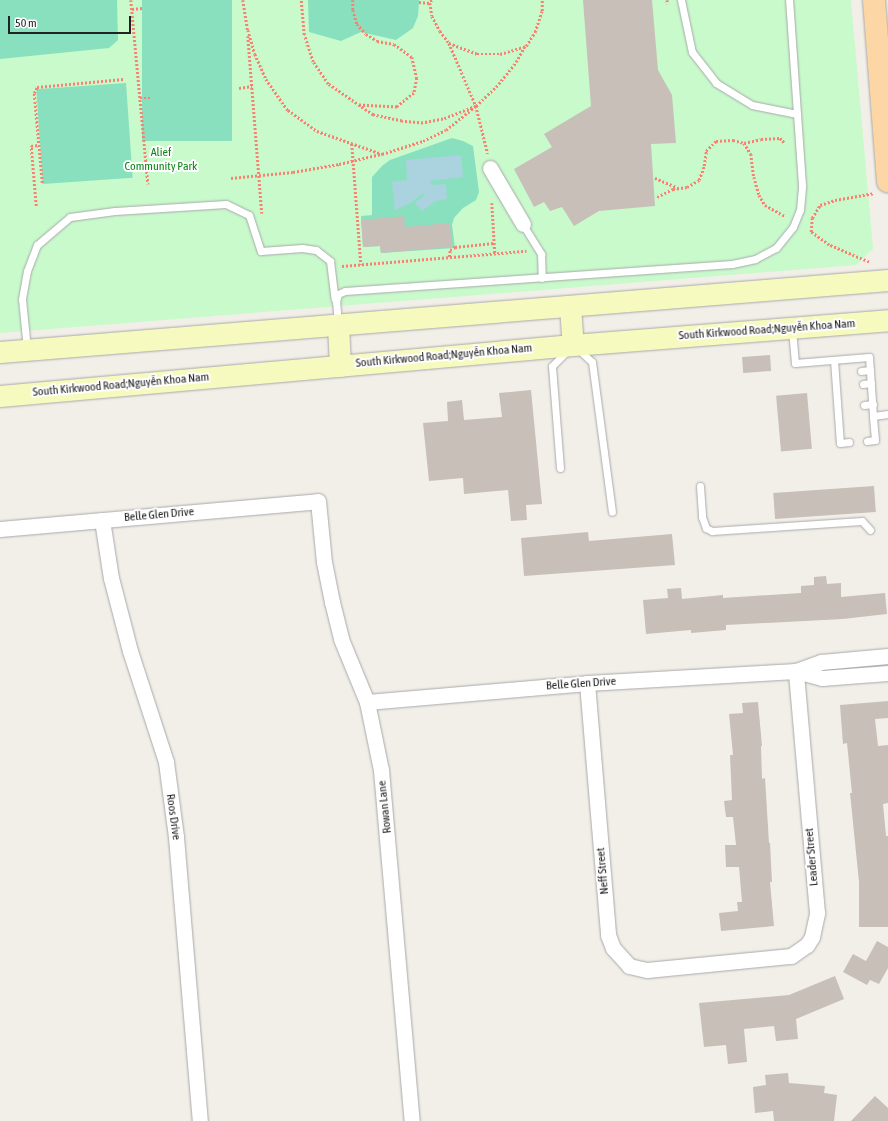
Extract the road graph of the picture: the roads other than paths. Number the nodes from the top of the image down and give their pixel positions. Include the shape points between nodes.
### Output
1 (681, 0) edge
2 (789, 0) edge
3 (874, 0) edge
4 (797, 114) junction
5 (490, 168) road end
6 (880, 187) edge
7 (524, 226) joint
8 (542, 278) junction
9 (888, 280) edge
10 (336, 302) junction
11 (570, 306) junction
12 (888, 320) edge
13 (338, 325) junction
14 (792, 327) junction
15 (573, 344) junction
16 (27, 349) junction
17 (0, 352) edge
18 (834, 360) junction
19 (340, 366) junction
20 (870, 370) junction
21 (861, 371) dead end
22 (871, 383) junction
23 (862, 384) dead end
24 (0, 396) edge
25 (872, 404) junction
26 (864, 405) dead end
27 (846, 407) dead end
28 (837, 408) junction
29 (888, 414) edge
30 (873, 416) junction
31 (874, 425) junction
32 (866, 426) dead end
33 (847, 428) dead end
34 (839, 429) junction
35 (867, 441) dead end
36 (849, 442) dead end
37 (560, 468) dead end
38 (700, 486) dead end
39 (318, 501) joint
40 (612, 512) dead end
41 (102, 520) junction
42 (0, 529) edge
43 (870, 530) dead end
44 (888, 656) edge
45 (796, 671) junction
46 (888, 673) edge
47 (587, 683) junction
48 (367, 702) junction
49 (715, 964) joint
50 (200, 1121) edge
51 (412, 1121) edge

1 - 4 lane via 692,52 716,84 752,105
2 - 4 lane
3 - 6 main road
4 - 8 lane via 802,185 800,210 793,227 776,248 755,259 732,264
5 - 7 street
7 - 8 lane via 541,254
8 - 10 lane via 345,291 338,294
9 - 11 main road
10 - 13 lane
10 - 16 lane via 330,261 316,250 302,248 261,251 249,215 226,204 115,211 70,217 37,245 27,271 22,299
11 - 13 main road
11 - 15 main road
12 - 14 main road, South Kirkwood Road;Nguyễn Khoa Nam
13 - 16 main road
13 - 19 main road
14 - 15 main road, South Kirkwood Road;Nguyễn Khoa Nam
14 - 18 lane via 794,364
15 - 19 main road, South Kirkwood Road;Nguyễn Khoa Nam
15 - 37 lane via 552,366
15 - 40 lane via 592,362
16 - 17 main road
18 - 20 lane via 869,357
18 - 28 lane via 840,385
19 - 24 main road, South Kirkwood Road;Nguyễn Khoa Nam
20 - 21 lane
20 - 22 lane
22 - 23 lane
22 - 25 lane
25 - 26 lane
25 - 30 lane
27 - 28 lane
28 - 34 lane
29 - 30 lane
30 - 31 lane
31 - 32 lane
31 - 35 lane via 875,440
33 - 34 lane
34 - 36 lane via 840,443
38 - 43 lane via 702,517 706,528 712,531 862,521
39 - 41 street, Belle Glen Drive
39 - 48 street, Rowan Lane via 324,562 341,639
41 - 42 street, Belle Glen Drive
41 - 50 street, Roos Drive via 111,578 128,644 166,762 176,837
44 - 45 street, Belle Glen Drive via 821,662
45 - 46 street, Belle Glen Drive via 822,678
45 - 47 street, Belle Glen Drive
45 - 49 street, Leader Street via 817,913 815,929 807,945 791,956
47 - 48 street, Belle Glen Drive
47 - 49 street, Neff Street via 608,935 613,948 629,966 638,969
48 - 51 street, Rowan Lane via 381,770

